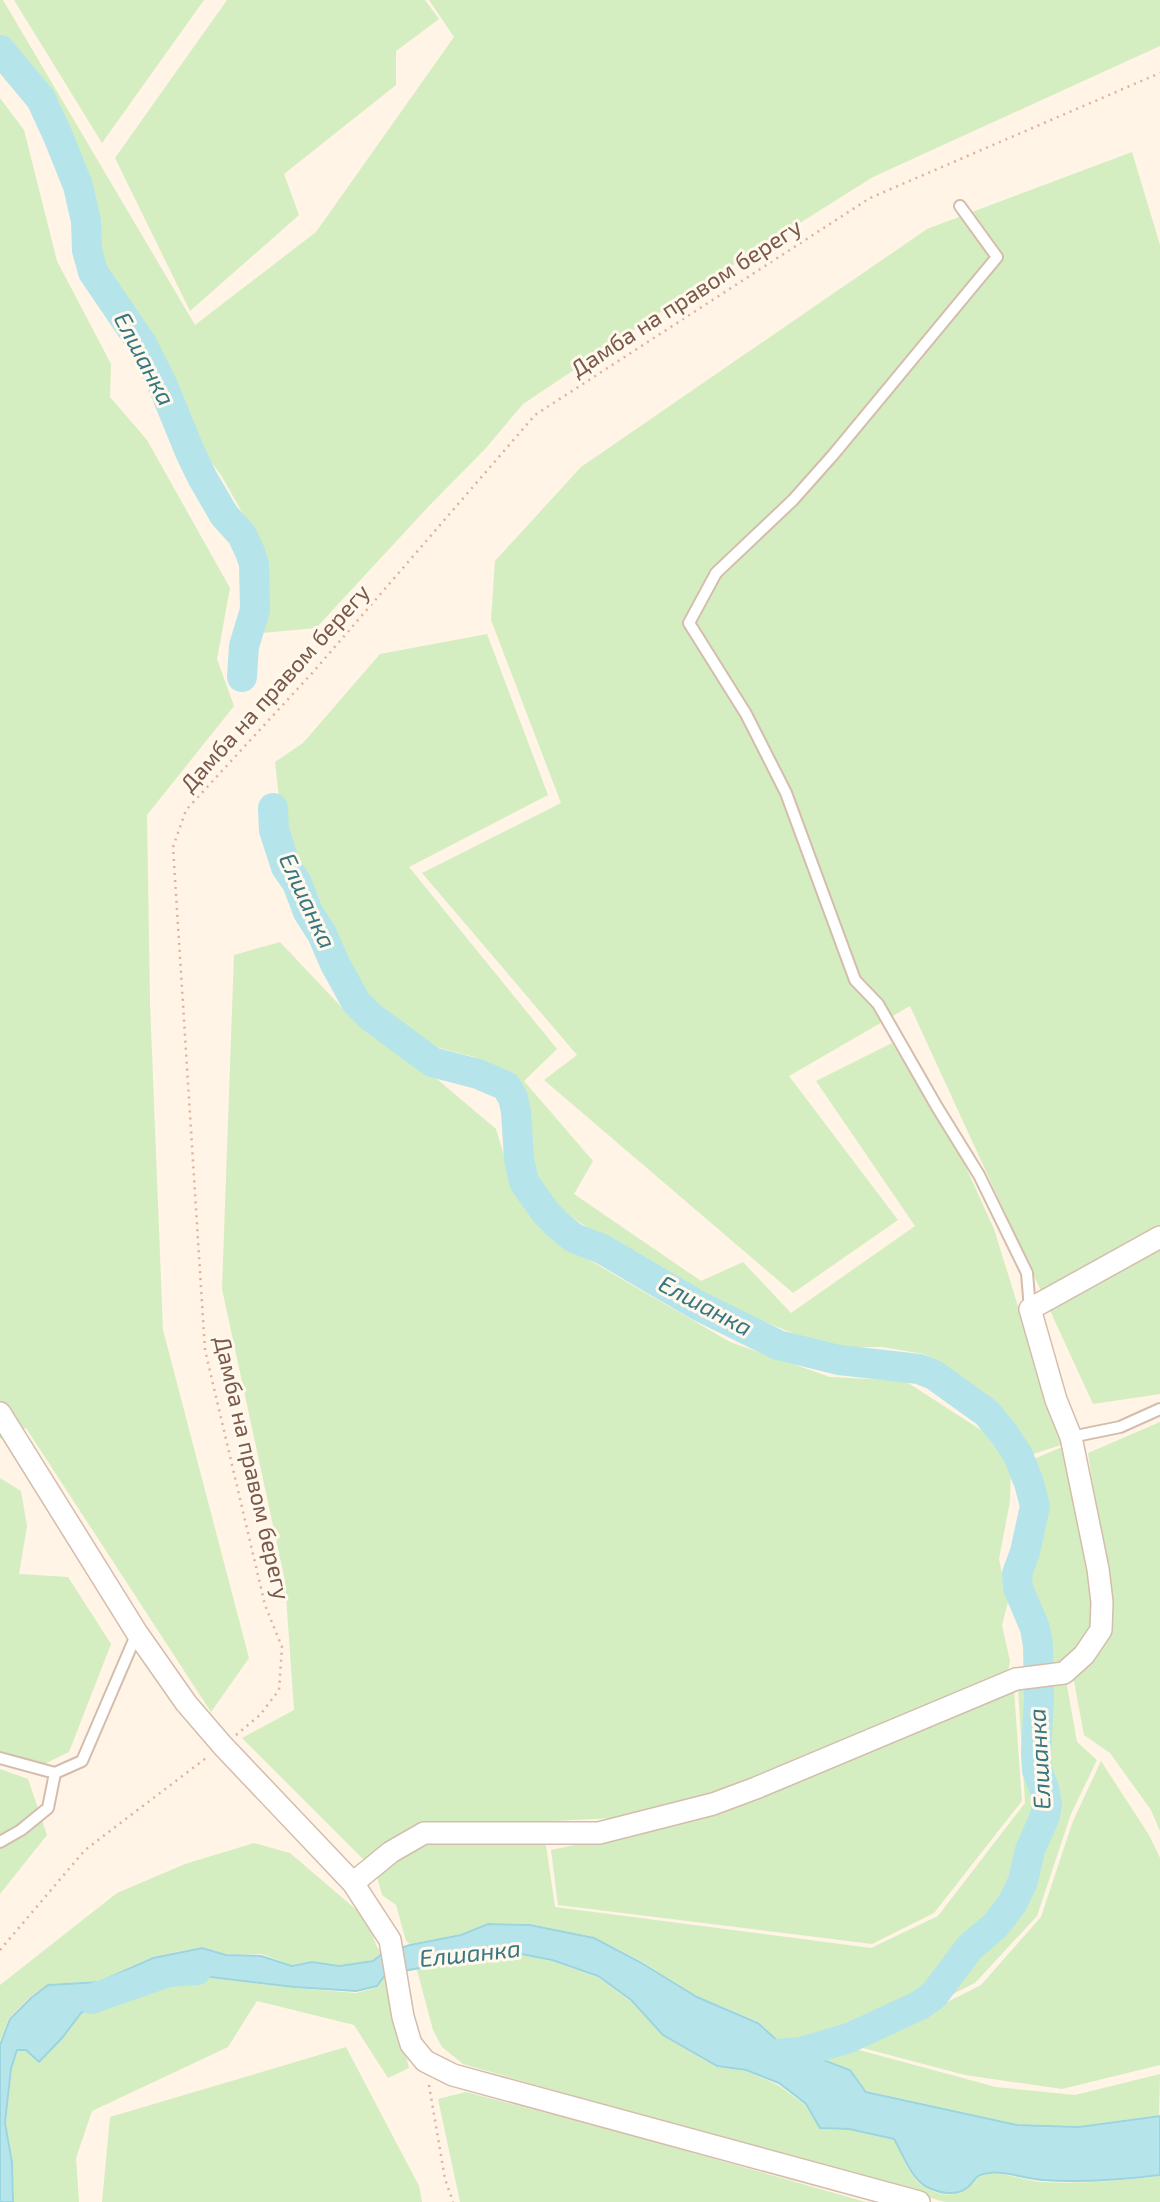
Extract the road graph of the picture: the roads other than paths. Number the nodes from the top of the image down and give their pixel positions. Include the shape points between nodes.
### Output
1 (960, 206) dead end
2 (1160, 1237) edge
3 (1030, 1309) junction
4 (1160, 1409) edge
5 (0, 1413) edge
6 (1071, 1437) junction
7 (137, 1633) junction
8 (0, 1758) edge
9 (55, 1773) junction
10 (0, 1842) edge
11 (353, 1883) junction
12 (919, 2202) edge

1 - 3 lane via 997,257 834,455 716,573 689,623 746,714 786,793 855,980 878,1003 979,1175 1027,1273
2 - 3 street
3 - 6 street
4 - 6 lane via 1120,1427
5 - 7 street
6 - 11 street via 1102,1602 1101,1630 1064,1673 1016,1679 713,1804 598,1833 424,1833
7 - 9 lane via 82,1761
7 - 11 street via 223,1746
8 - 9 lane
9 - 10 lane via 48,1808
11 - 12 street via 390,1940 411,2045 425,2061 453,2076

